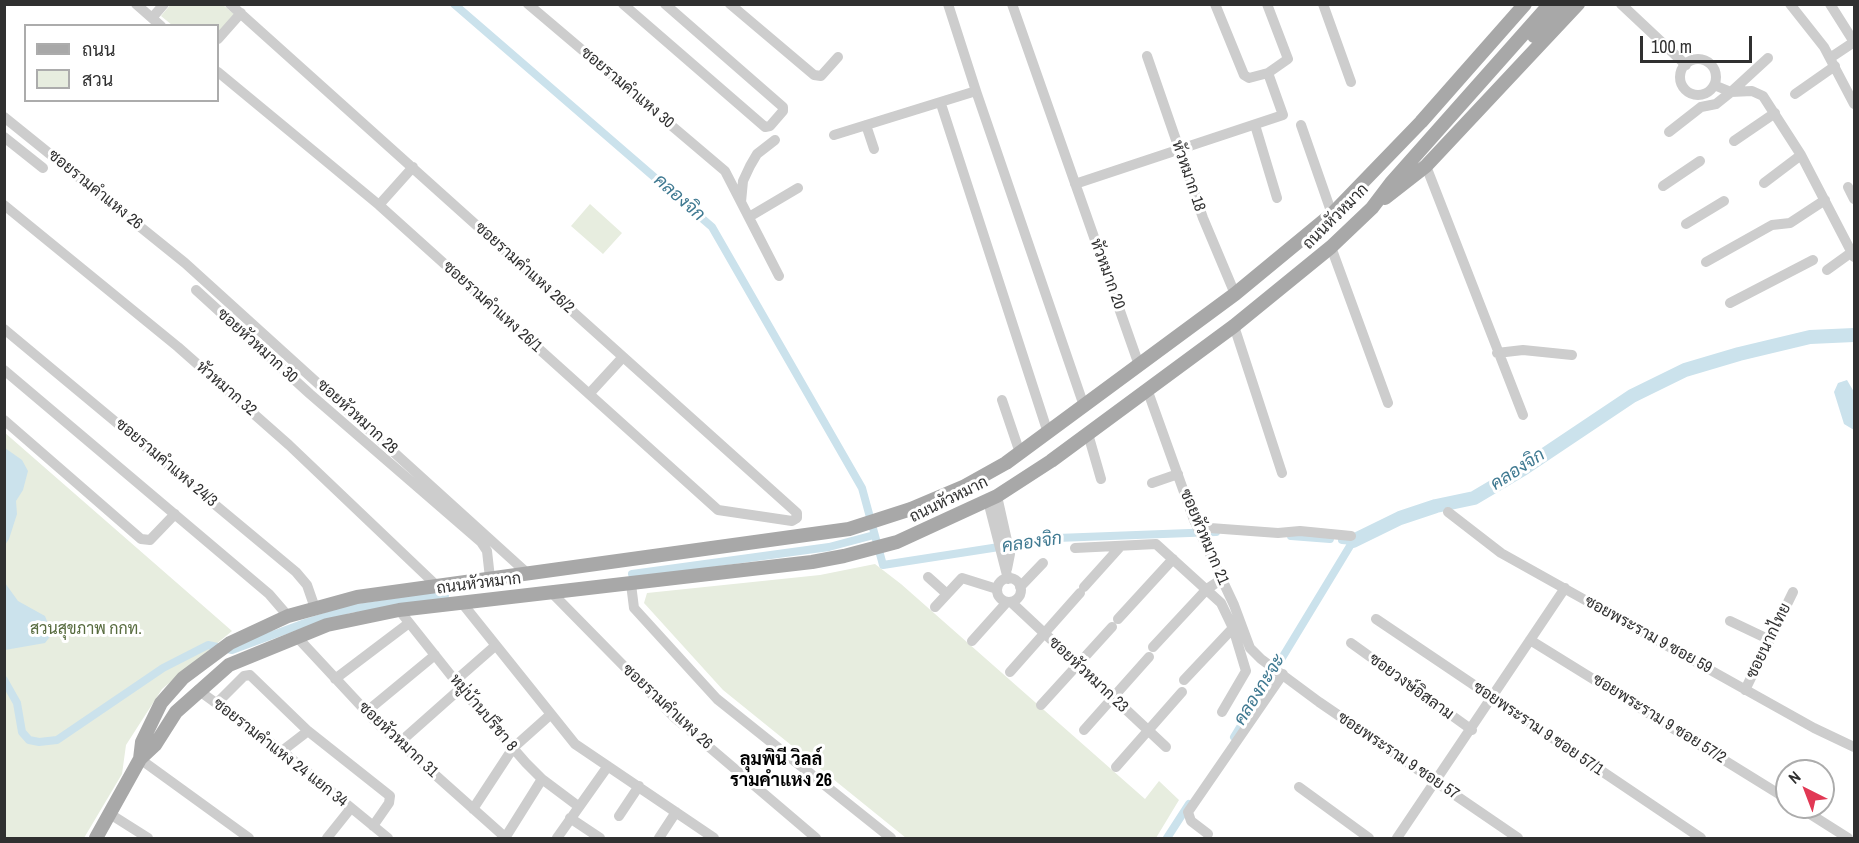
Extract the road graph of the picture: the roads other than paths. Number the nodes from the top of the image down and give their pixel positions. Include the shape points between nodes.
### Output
1 (136, 4) edge
2 (164, 4) edge
3 (230, 4) edge
4 (528, 4) edge
5 (623, 4) edge
6 (665, 4) edge
7 (730, 4) edge
8 (948, 4) edge
9 (1012, 4) edge
10 (1215, 4) edge
11 (1267, 4) edge
12 (1323, 4) edge
13 (1550, 4) edge
14 (1563, 4) edge
15 (1578, 4) edge
16 (1621, 4) edge
17 (1790, 4) edge
18 (1830, 4) edge
19 (1523, 5) edge
20 (241, 13) junction
21 (152, 18) junction
22 (160, 24) edge
23 (219, 38) edge
24 (1854, 42) edge
25 (1147, 56) dead end
26 (838, 57) dead end
27 (1768, 58) dead end
28 (1832, 62) junction
29 (1686, 65) junction
30 (219, 73) edge
31 (1268, 73) junction
32 (1351, 82) dead end
33 (1714, 85) junction
34 (976, 91) junction
35 (1731, 92) junction
36 (1795, 94) dead end
37 (941, 104) junction
38 (1854, 104) edge
39 (1775, 113) junction
40 (4, 117) edge
41 (866, 125) junction
42 (1255, 125) junction
43 (1301, 125) dead end
44 (1669, 132) dead end
45 (834, 135) dead end
46 (4, 137) edge
47 (1431, 139) junction
48 (775, 140) dead end
49 (1734, 141) dead end
50 (874, 149) dead end
51 (1179, 149) junction
52 (1801, 154) junction
53 (1700, 161) dead end
54 (1426, 166) junction
55 (413, 167) junction
56 (43, 168) dead end
57 (1764, 183) dead end
58 (1075, 184) junction
59 (1663, 186) dead end
60 (1848, 187) dead end
61 (798, 188) dead end
62 (1277, 198) dead end
63 (1854, 199) edge
64 (1825, 200) junction
65 (1724, 201) dead end
66 (741, 202) junction
67 (4, 205) edge
68 (379, 205) junction
69 (1372, 208) junction
70 (1332, 214) junction
71 (749, 217) junction
72 (1686, 224) dead end
73 (1331, 248) junction
74 (1853, 255) edge
75 (1812, 260) dead end
76 (1706, 262) dead end
77 (185, 263) joint
78 (1827, 270) dead end
79 (779, 276) dead end
80 (196, 290) dead end
81 (1235, 294) junction
82 (1730, 303) dead end
83 (1234, 326) junction
84 (4, 328) edge
85 (1497, 353) junction
86 (1152, 354) junction
87 (1572, 355) dead end
88 (623, 357) junction
89 (1138, 365) junction
90 (4, 370) edge
91 (1168, 375) junction
92 (1122, 377) junction
93 (1148, 389) junction
94 (589, 394) junction
95 (1002, 400) dead end
96 (1131, 400) junction
97 (1388, 404) dead end
98 (1084, 406) junction
99 (1523, 415) dead end
100 (4, 420) edge
101 (1048, 433) junction
102 (1088, 434) junction
103 (1020, 453) junction
104 (1282, 473) dead end
105 (1178, 474) junction
106 (1101, 479) dead end
107 (1152, 483) dead end
108 (992, 498) junction
109 (1448, 512) dead end
110 (175, 514) junction
111 (1193, 517) junction
112 (776, 519) junction
113 (1351, 536) dead end
114 (776, 540) junction
115 (1120, 547) junction
116 (1075, 548) dead end
117 (1173, 559) junction
118 (1043, 563) dead end
119 (573, 567) junction
120 (527, 573) junction
121 (1007, 575) junction
122 (508, 576) junction
123 (928, 577) dead end
124 (490, 578) junction
125 (1222, 579) junction
126 (631, 584) junction
127 (436, 585) junction
128 (1020, 587) junction
129 (1565, 588) junction
130 (997, 589) junction
131 (1207, 589) junction
132 (576, 590) junction
133 (552, 592) junction
134 (1793, 592) dead end
135 (947, 594) junction
136 (510, 597) junction
137 (1009, 602) junction
138 (462, 603) junction
139 (935, 607) dead end
140 (315, 608) junction
141 (399, 610) junction
142 (288, 616) junction
143 (1376, 619) dead end
144 (1730, 621) dead end
145 (410, 623) junction
146 (1233, 628) junction
147 (1044, 633) junction
148 (296, 636) junction
149 (1530, 640) junction
150 (1770, 640) junction
151 (972, 641) dead end
152 (1351, 643) dead end
153 (495, 646) junction
154 (214, 655) junction
155 (435, 655) junction
156 (1078, 666) junction
157 (223, 670) junction
158 (1010, 672) dead end
159 (1281, 673) junction
160 (183, 678) junction
161 (335, 679) junction
162 (1184, 680) dead end
163 (458, 685) junction
164 (198, 690) junction
165 (1745, 690) junction
166 (1182, 692) dead end
167 (1112, 699) junction
168 (1492, 699) junction
169 (218, 702) junction
170 (1041, 705) dead end
171 (366, 712) junction
172 (1222, 712) dead end
173 (550, 715) junction
174 (1084, 730) dead end
175 (1472, 730) junction
176 (308, 731) junction
177 (1148, 731) junction
178 (399, 743) junction
179 (1166, 747) dead end
180 (1854, 747) edge
181 (513, 748) junction
182 (282, 751) junction
183 (140, 759) junction
184 (608, 766) junction
185 (1116, 767) dead end
186 (542, 779) junction
187 (1436, 781) junction
188 (639, 786) junction
189 (1299, 787) dead end
190 (1775, 792) edge
191 (578, 806) junction
192 (351, 808) junction
193 (473, 808) junction
194 (676, 812) junction
195 (110, 814) junction
196 (619, 816) dead end
197 (570, 818) junction
198 (1818, 819) edge
199 (373, 826) junction
200 (1208, 834) dead end
201 (96, 838) edge
202 (148, 838) edge
203 (249, 838) edge
204 (327, 838) edge
205 (388, 838) edge
206 (505, 838) edge
207 (557, 838) edge
208 (600, 838) edge
209 (659, 838) edge
210 (714, 838) edge
211 (816, 838) edge
212 (891, 838) edge
213 (1369, 838) edge
214 (1397, 838) edge
215 (1518, 838) edge
216 (1701, 838) edge
217 (1848, 838) edge

1 - 21 street
2 - 21 street
3 - 20 street, ซอยรามคำแหง 26/2
4 - 66 street, ซอยรามคำแหง 30 via 725,171
5 - 6 street via 765,127 771,126 783,107
7 - 26 street via 814,75 821,76
8 - 34 street
9 - 58 street, หัวหมาก 20
10 - 31 street via 1244,75 1249,78
11 - 31 street via 1288,59
12 - 32 street
13 - 47 main road, ถนนหัวหมาก
14 - 47 main road via 1475,100
15 - 54 main road
16 - 29 street
17 - 28 street
18 - 24 street
19 - 70 main road, ถนนหัวหมาก via 1404,140
20 - 23 street
20 - 55 street, ซอยรามคำแหง 26/2
21 - 22 street
24 - 28 street
25 - 51 street, หัวหมาก 18
27 - 35 street
28 - 36 street
28 - 38 street
29 - 33 street via 1697,60 1708,63 1715,72
29 - 33 street via 1681,80 1686,90 1702,95
30 - 68 street, ซอยรามคำแหง 26/1
31 - 42 street via 1283,115
33 - 35 street
34 - 37 street
34 - 98 street
35 - 39 street via 1757,93
35 - 44 street via 1716,104 1701,107
37 - 41 street
37 - 101 street
39 - 49 street
39 - 52 street
40 - 77 street, ซอยรามคำแหง 26
41 - 45 street
41 - 50 street
42 - 51 street
42 - 62 street
43 - 70 street
46 - 56 street
47 - 69 main road, ถนนหัวหมาก
48 - 66 street via 754,160 743,181
51 - 58 street
51 - 81 street, หัวหมาก 18
52 - 57 street
52 - 64 street
53 - 59 street
54 - 69 main road
54 - 85 street
55 - 68 street
55 - 88 street, ซอยรามคำแหง 26/2
58 - 89 street, หัวหมาก 20
60 - 63 street
61 - 71 street
64 - 74 street
64 - 76 street via 1790,223 1772,225
65 - 72 street
66 - 71 street
67 - 127 street, หัวหมาก 32 via 229,392
68 - 94 street, ซอยรามคำแหง 26/1
69 - 73 main road, ถนนหัวหมาก
70 - 81 main road, ถนนหัวหมาก
71 - 79 street
73 - 83 main road, ถนนหัวหมาก
73 - 97 street
74 - 78 street
75 - 82 street
77 - 120 street, ซอยหัวหมาก 28
80 - 124 street, ซอยหัวหมาก 30 via 481,542 487,551
81 - 86 main road, ถนนหัวหมาก
83 - 91 main road, ถนนหัวหมาก
83 - 104 street
84 - 140 street, ซอยรามคำแหง 24/3 via 296,572 307,585
85 - 87 street via 1523,350
85 - 99 street
86 - 89 main road, ถนนหัวหมาก
86 - 91 main road via 1155,371
88 - 94 street
88 - 112 street, ซอยรามคำแหง 26/2 via 798,516 792,521
89 - 92 main road, ถนนหัวหมาก
90 - 110 street
91 - 93 main road, ถนนหัวหมาก
92 - 96 main road via 1137,384
92 - 98 main road, ถนนหัวหมาก
93 - 96 main road, ถนนหัวหมาก
93 - 105 street, ซอยหัวหมาก 21
94 - 112 street, ซอยรามคำแหง 26/1 via 718,510
95 - 103 street
96 - 102 main road, ถนนหัวหมาก
98 - 101 main road, ถนนหัวหมาก
100 - 110 street via 141,539 150,540
101 - 103 main road, ถนนหัวหมาก
102 - 106 street
102 - 108 main road, ถนนหัวหมาก
103 - 114 main road, ถนนหัวหมาก via 963,487 911,509 834,531
105 - 107 street
105 - 111 street, ซอยหัวหมาก 21
108 - 121 street
108 - 126 main road, ถนนหัวหมาก via 897,542 812,562
109 - 129 street, ซอยพระราม 9 ซอย 59 via 1500,553
110 - 142 street via 269,594
111 - 113 street via 1210,528
111 - 125 street, ซอยหัวหมาก 21
112 - 114 street
114 - 119 main road, ถนนหัวหมาก
115 - 116 street
115 - 117 street via 1155,544
115 - 147 street
117 - 131 street
117 - 156 street
118 - 128 street
119 - 120 main road, ถนนหัวหมาก
119 - 132 main road via 564,574 563,582 567,588
120 - 122 main road, ถนนหัวหมาก
121 - 128 street
121 - 130 street
122 - 124 main road, ถนนหัวหมาก
122 - 136 main road via 517,579 520,586 518,593
123 - 135 street
124 - 127 main road, ถนนหัวหมาก
125 - 131 street
125 - 159 street, ซอยหัวหมาก 21 via 1245,639 1261,659
126 - 132 main road, ถนนหัวหมาก
126 - 212 street via 634,608 717,699
127 - 140 main road, ถนนหัวหมาก
128 - 137 street via 1020,595
129 - 149 street
129 - 165 street, ซอยพระราม 9 ซอย 59
130 - 135 street via 962,578
130 - 137 street, ซอยหัวหมาก 23 via 998,596
131 - 146 street via 1224,607
131 - 167 street
132 - 133 main road, ถนนหัวหมาก
133 - 136 main road, ถนนหัวหมาก
133 - 211 street, ซอยรามคำแหง 26 via 675,718
134 - 150 street, ซอยนากไทย
135 - 139 street
136 - 138 main road, ถนนหัวหมาก
137 - 147 street, ซอยหัวหมาก 23
137 - 151 street
138 - 141 main road, ถนนหัวหมาก
138 - 153 street
140 - 142 main road, ถนนหัวหมาก
141 - 145 street, หมู่บ้านปรีชา 8
141 - 148 main road, ถนนหัวหมาก via 327,625
142 - 154 main road, ถนนหัวหมาก via 230,643
143 - 168 street, ซอยพระราม 9 ซอย 57/1
144 - 150 street
145 - 155 street, หมู่บ้านปรีชา 8
145 - 161 street
146 - 162 street
146 - 172 street via 1246,671
147 - 156 street, ซอยหัวหมาก 23
147 - 158 street
148 - 157 main road, ถนนหัวหมาก
148 - 161 street, ซอยหัวหมาก 31
149 - 168 street
149 - 190 street, ซอยพระราม 9 ซอย 57/2
150 - 165 street, ซอยนากไทย
152 - 175 street, ซอยวงษ์อิสลาม
153 - 163 street
153 - 173 street
154 - 157 main road via 211,669
154 - 160 main road, ถนนหัวหมาก
155 - 163 street, หมู่บ้านปรีชา 8
155 - 171 street
156 - 167 street, ซอยหัวหมาก 23
156 - 170 street
157 - 164 main road, ถนนหัวหมาก
159 - 187 street, ซอยพระราม 9 ซอย 57
159 - 200 street via 1188,812 1191,821
160 - 164 main road via 195,681
160 - 183 main road, ถนนหัวหมาก via 150,721
161 - 171 street, ซอยหัวหมาก 31
163 - 178 street
163 - 181 street, หมู่บ้านปรีชา 8
164 - 169 street, ซอยรามคำแหง 24 แยก 34
164 - 183 main road, ถนนหัวหมาก
165 - 180 street, ซอยพระราม 9 ซอย 59
166 - 177 street
167 - 174 street
167 - 177 street, ซอยหัวหมาก 23
168 - 175 street
168 - 216 street, ซอยพระราม 9 ซอย 57/1
169 - 176 street via 244,676 250,675
169 - 182 street, ซอยรามคำแหง 24 แยก 34
171 - 178 street, ซอยหัวหมาก 31
173 - 181 street
173 - 184 street via 575,744
175 - 187 street
176 - 182 street
176 - 199 street via 390,796
177 - 179 street, ซอยหัวหมาก 23
177 - 185 street
178 - 193 street, ซอยหัวหมาก 31
181 - 186 street, หมู่บ้านปรีชา 8
181 - 193 street
182 - 192 street, ซอยรามคำแหง 24 แยก 34
183 - 195 main road
183 - 203 street
184 - 188 street
184 - 191 street
186 - 191 street, หมู่บ้านปรีชา 8
186 - 206 street
187 - 214 street
187 - 215 street, ซอยพระราม 9 ซอย 57
188 - 194 street
188 - 196 street
189 - 213 street
191 - 197 street
192 - 199 street, ซอยรามคำแหง 24 แยก 34
192 - 204 street
193 - 206 street, ซอยหัวหมาก 31
194 - 209 street
194 - 210 street
195 - 201 main road
195 - 202 street
197 - 207 street
197 - 208 street
198 - 217 street
199 - 205 street, ซอยรามคำแหง 24 แยก 34

